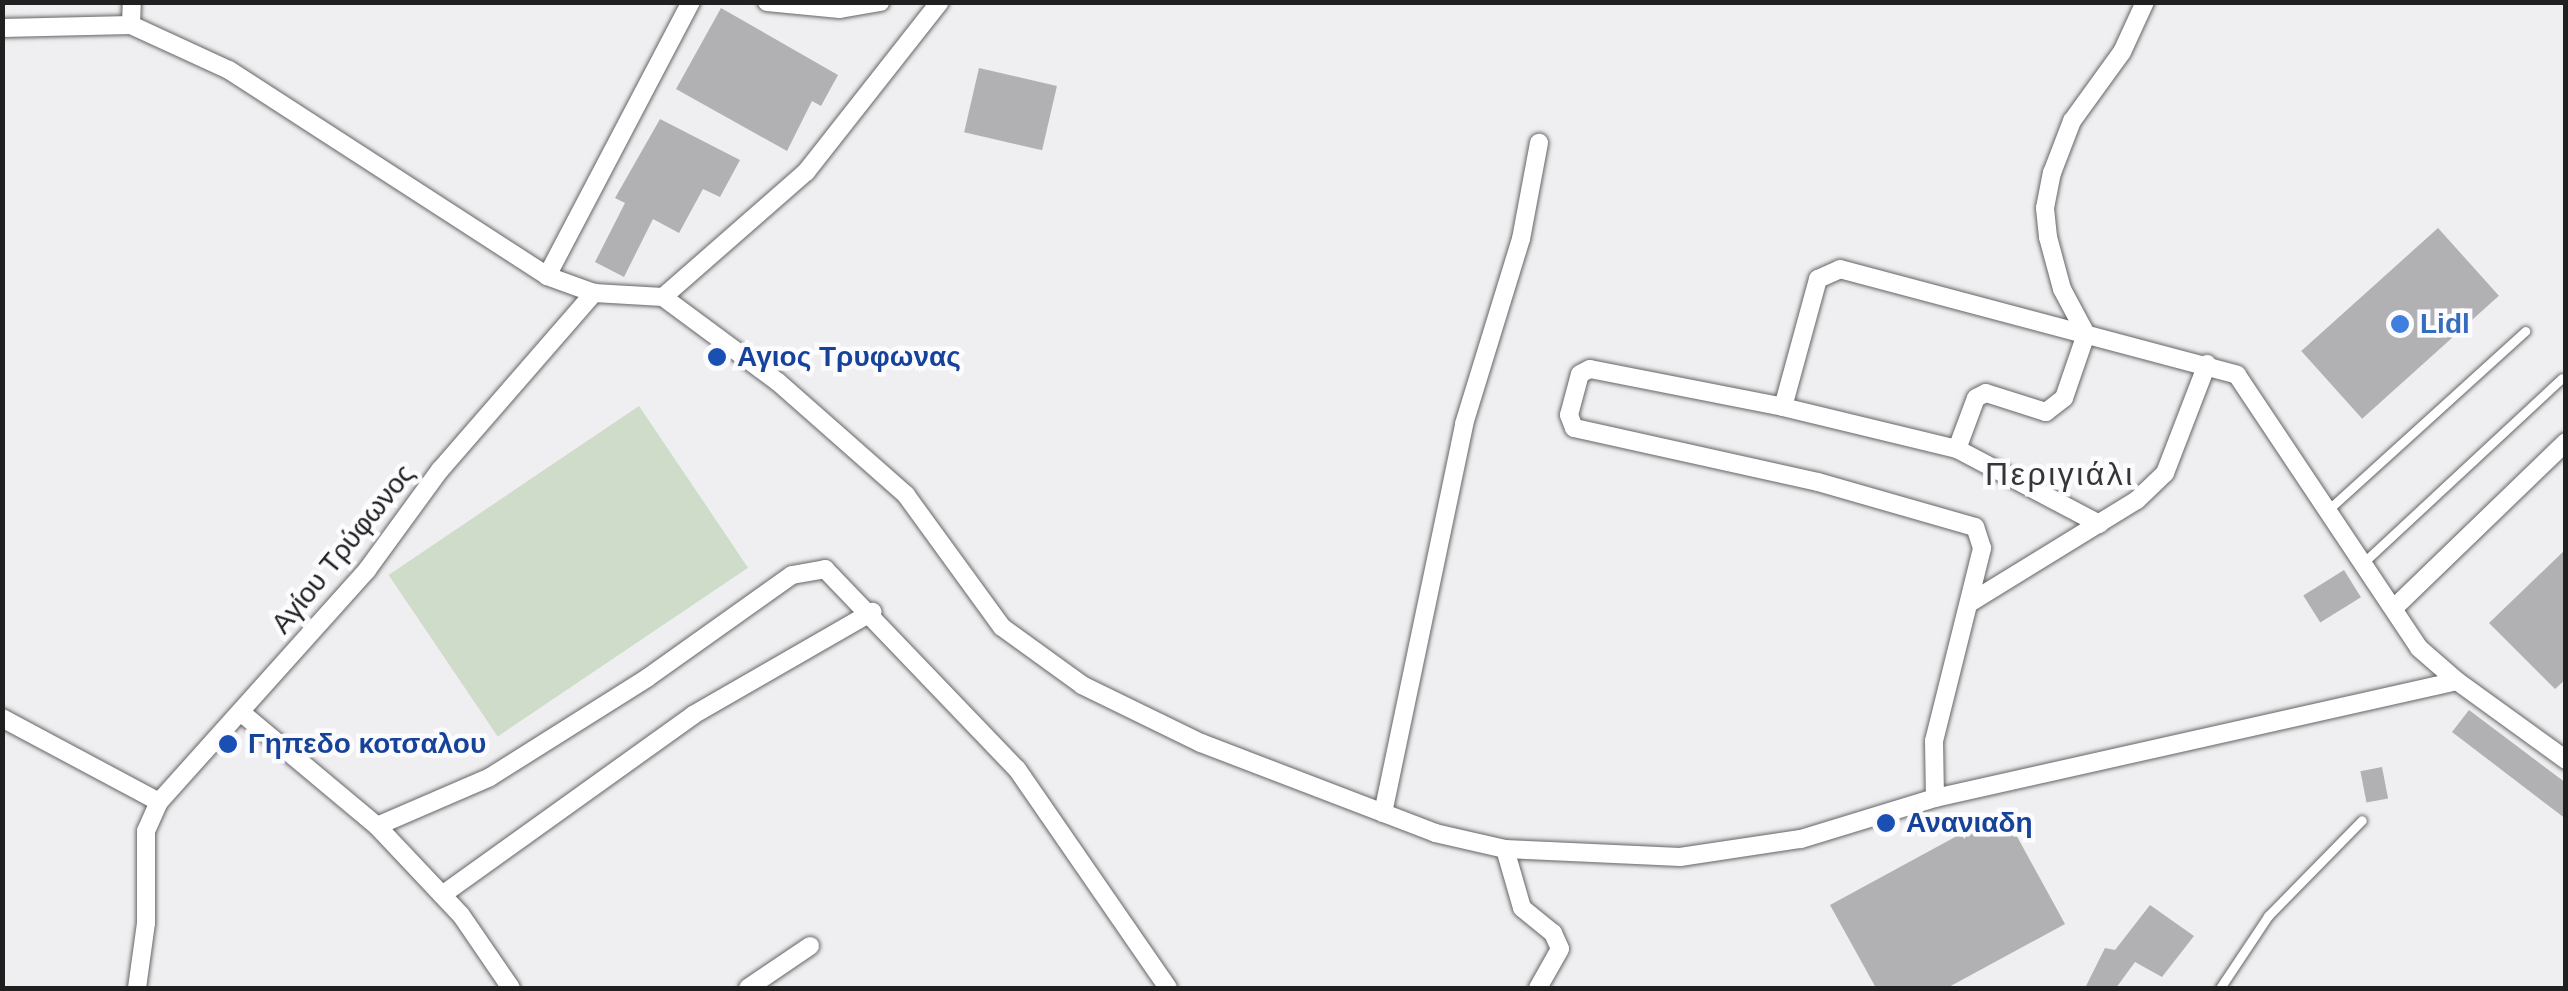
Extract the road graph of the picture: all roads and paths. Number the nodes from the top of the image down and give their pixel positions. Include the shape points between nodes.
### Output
1 (132, 2) edge
2 (690, 2) edge
3 (767, 2) edge
4 (880, 2) edge
5 (940, 2) edge
6 (2145, 2) edge
7 (131, 26) junction
8 (2, 28) edge
9 (1539, 143) dead end
10 (547, 276) junction
11 (594, 293) junction
12 (663, 298) junction
13 (2526, 331) dead end
14 (2086, 334) junction
15 (2207, 364) junction
16 (2562, 378) dead end
17 (1783, 407) junction
18 (2566, 442) edge
19 (1957, 450) junction
20 (2329, 509) junction
21 (2099, 524) junction
22 (2364, 562) junction
23 (1971, 602) junction
24 (2394, 608) junction
25 (872, 612) junction
26 (2456, 681) junction
27 (244, 714) junction
28 (2, 718) edge
29 (2566, 760) edge
30 (1935, 798) junction
31 (159, 802) junction
32 (1384, 814) junction
33 (2362, 820) dead end
34 (377, 826) junction
35 (1505, 849) junction
36 (442, 895) junction
37 (810, 946) dead end
38 (137, 988) edge
39 (511, 988) edge
40 (748, 988) edge
41 (1168, 988) edge
42 (1538, 988) edge
43 (2220, 988) edge

1 - 7 street
2 - 10 street
3 - 4 street via 840,9
5 - 12 street via 806,172
6 - 14 street via 2122,52 2072,121 2045,208 2062,289
7 - 8 street
7 - 10 street via 230,70 318,122
9 - 32 street via 1521,239 1464,424
10 - 11 street
11 - 12 street
11 - 27 street, Αγίου Τρύφωνος via 504,393
12 - 32 street via 870,457 906,495 1002,627 1082,685 1200,743
13 - 20 lane
14 - 15 street
14 - 17 street via 1840,268 1826,271
14 - 19 street via 2064,398 2046,412 1986,393 1976,398
15 - 20 street via 2237,375
15 - 21 street via 2165,473
16 - 22 lane
17 - 19 street
17 - 23 street via 1590,368 1580,374 1569,424 1974,527 1982,548
18 - 24 street
19 - 21 street
20 - 22 street
21 - 23 street
22 - 24 street
23 - 30 street via 1934,741
24 - 26 street via 2419,648
25 - 34 street via 840,579 808,568 490,776
25 - 36 street via 693,715
25 - 41 street via 1017,768
26 - 29 street
26 - 30 street
27 - 31 street, Αγίου Τρύφωνος
27 - 34 street
28 - 31 street
30 - 35 street via 1801,839 1680,857
31 - 38 street, Αγίου Τρύφωνος via 146,831 146,923
32 - 35 street via 1434,834
33 - 43 lane via 2268,916
34 - 36 street
35 - 42 street via 1522,908 1553,934 1560,949
36 - 39 street
37 - 40 street

